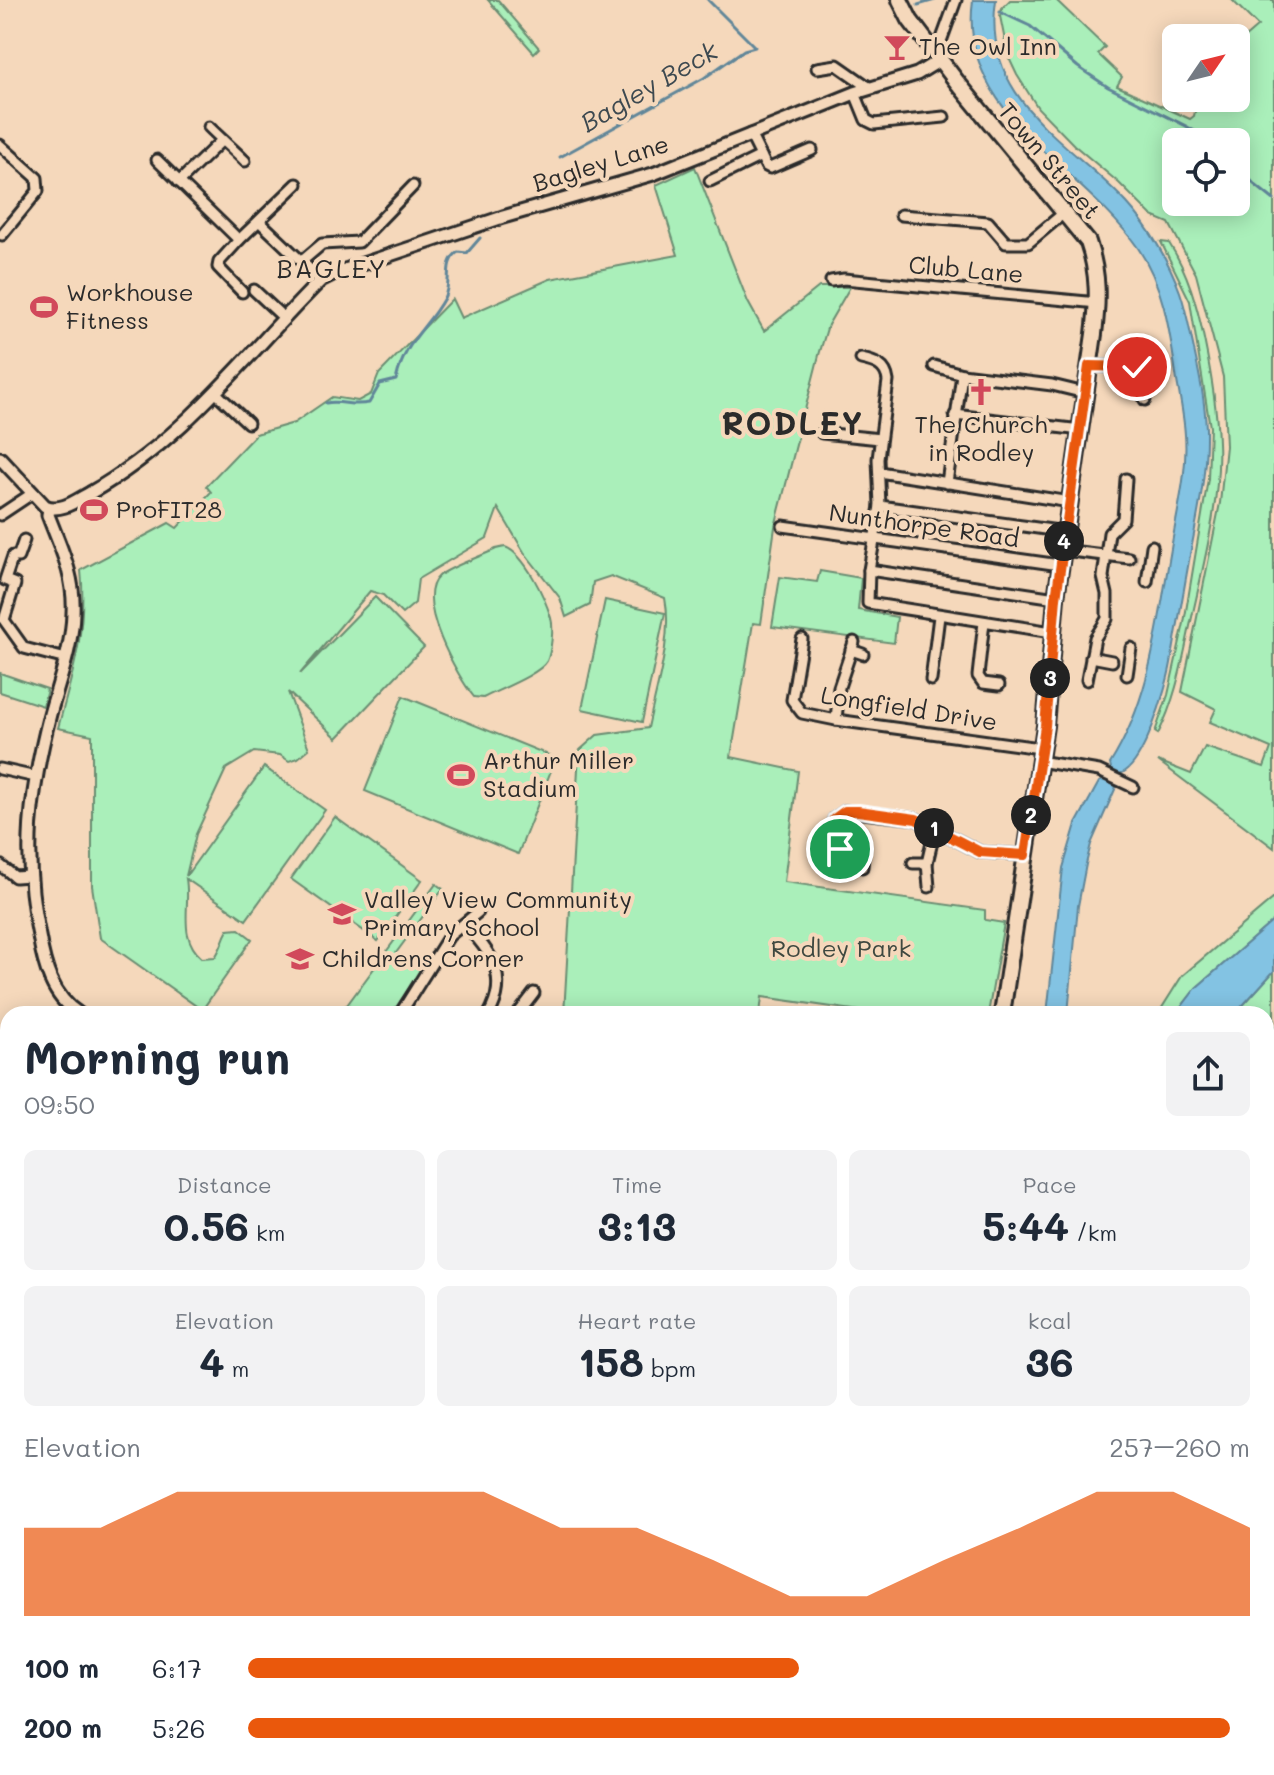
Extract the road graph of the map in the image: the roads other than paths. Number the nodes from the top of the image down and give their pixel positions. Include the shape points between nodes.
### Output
1 (900, 0) edge
2 (956, 0) edge
3 (938, 58) junction
4 (817, 68) dead end
5 (870, 88) junction
6 (855, 93) junction
7 (944, 117) dead end
8 (209, 127) dead end
9 (750, 134) junction
10 (220, 142) junction
11 (0, 145) edge
12 (812, 150) dead end
13 (761, 156) junction
14 (157, 160) dead end
15 (245, 161) dead end
16 (710, 181) dead end
17 (179, 182) junction
18 (297, 184) dead end
19 (413, 186) dead end
20 (1065, 212) junction
21 (901, 215) dead end
22 (260, 222) junction
23 (2, 235) dead end
24 (239, 240) junction
25 (302, 261) junction
26 (321, 280) junction
27 (831, 281) dead end
28 (254, 290) dead end
29 (242, 292) dead end
30 (1098, 303) junction
31 (284, 318) junction
32 (1132, 346) dead end
33 (861, 359) dead end
34 (934, 366) dead end
35 (1089, 366) junction
36 (1137, 367) junction
37 (962, 374) junction
38 (215, 392) junction
39 (1085, 393) junction
40 (1145, 400) dead end
41 (955, 415) junction
42 (248, 423) dead end
43 (1081, 430) junction
44 (822, 433) dead end
45 (880, 439) junction
46 (0, 458) edge
47 (879, 472) junction
48 (1126, 479) dead end
49 (947, 483) junction
50 (33, 493) junction
51 (1070, 502) junction
52 (880, 506) junction
53 (49, 509) junction
54 (0, 515) edge
55 (783, 526) dead end
56 (1066, 532) junction
57 (875, 539) junction
58 (24, 540) dead end
59 (1152, 546) dead end
60 (1106, 555) junction
61 (1061, 557) junction
62 (1129, 558) tunnel mouth
63 (869, 570) junction
64 (1147, 582) dead end
65 (1056, 598) junction
66 (939, 616) junction
67 (2, 621) edge
68 (984, 622) junction
69 (1052, 632) junction
70 (804, 647) dead end
71 (1131, 648) dead end
72 (863, 654) dead end
73 (1091, 657) junction
74 (66, 659) junction
75 (1121, 662) junction
76 (1127, 675) dead end
77 (931, 680) dead end
78 (1087, 680) dead end
79 (999, 685) dead end
80 (836, 720) junction
81 (1040, 755) junction
82 (0, 769) edge
83 (36, 777) junction
84 (1133, 787) dead end
85 (935, 829) junction
86 (1025, 855) junction
87 (913, 863) dead end
88 (927, 863) junction
89 (0, 865) edge
90 (862, 867) dead end
91 (29, 876) junction
92 (929, 887) dead end
93 (478, 912) dead end
94 (464, 924) junction
95 (534, 993) dead end
96 (68, 1006) edge
97 (405, 1006) edge
98 (494, 1006) edge
99 (524, 1006) edge
100 (1003, 1006) edge

1 - 3 main road, Town Street
2 - 3 street
3 - 5 street, Bagley Lane via 917,74
3 - 20 main road, Town Street
4 - 5 street via 837,65
5 - 6 street, Bagley Lane
6 - 7 street via 866,120 874,124
6 - 9 street, Bagley Lane
8 - 10 street
9 - 13 street
9 - 26 street, Bagley Lane via 653,174 503,217
10 - 15 street
10 - 17 street
11 - 23 street via 37,178 38,191
12 - 13 street via 770,168
13 - 16 street
14 - 17 street
17 - 24 street
18 - 22 street
19 - 25 street via 359,242 322,244
20 - 21 street via 1028,243 1006,243 988,222
20 - 30 main road, Town Street via 1088,242 1096,266
22 - 24 street
22 - 25 street
24 - 29 street via 218,267
25 - 26 street
26 - 31 street, Bagley Lane
27 - 30 street, Club Lane
28 - 31 street
30 - 35 main road, Town Street
31 - 38 street, Bagley Lane
32 - 36 street
33 - 45 street via 887,374
34 - 37 street
35 - 36 street
35 - 39 main road, Town Street
36 - 40 street
37 - 39 street
37 - 41 street
38 - 42 street
38 - 53 street, Bagley Lane via 139,463 73,503
39 - 43 main road, Town Street
41 - 43 street
41 - 49 street
43 - 51 main road, Town Street
44 - 45 street
45 - 47 street
46 - 50 street
47 - 49 street
47 - 52 street
48 - 60 street via 1123,519 1109,533
49 - 51 street
50 - 53 street
50 - 54 street
51 - 56 main road, Town Street
52 - 56 street
52 - 57 street
53 - 74 street via 72,585
55 - 57 street, Nunthorpe Road
56 - 61 main road, Town Street
57 - 61 street, Nunthorpe Road
57 - 63 street
58 - 67 street via 5,580 15,584
59 - 64 street via 1145,561
60 - 61 street, Nunthorpe Road
60 - 62 street, Nunthorpe Road
60 - 73 street via 1107,619
61 - 65 main road, Town Street
63 - 65 street
63 - 66 street via 868,603
65 - 69 main road, Town Street
66 - 68 street
66 - 77 street
67 - 74 street via 24,648
68 - 69 street
68 - 79 street via 978,676 983,683
69 - 81 main road, Town Street
70 - 80 street, Longfield Drive via 792,700 802,713
71 - 75 street
72 - 80 street via 852,646 839,687
73 - 75 street
73 - 78 street
74 - 83 street
75 - 76 street
80 - 81 street, Longfield Drive
81 - 84 street, Longfield Drive via 1099,771
81 - 86 main road, Town Street
82 - 83 street
83 - 91 street
85 - 86 street via 980,852
85 - 88 street
85 - 90 street via 916,819 845,811 834,819 831,835 840,849 863,856
86 - 100 main road, Town Street
87 - 88 street
88 - 92 street
89 - 91 street via 15,877
91 - 96 street via 48,973
93 - 94 street
94 - 97 street via 449,936
94 - 98 street via 494,961
95 - 99 street

